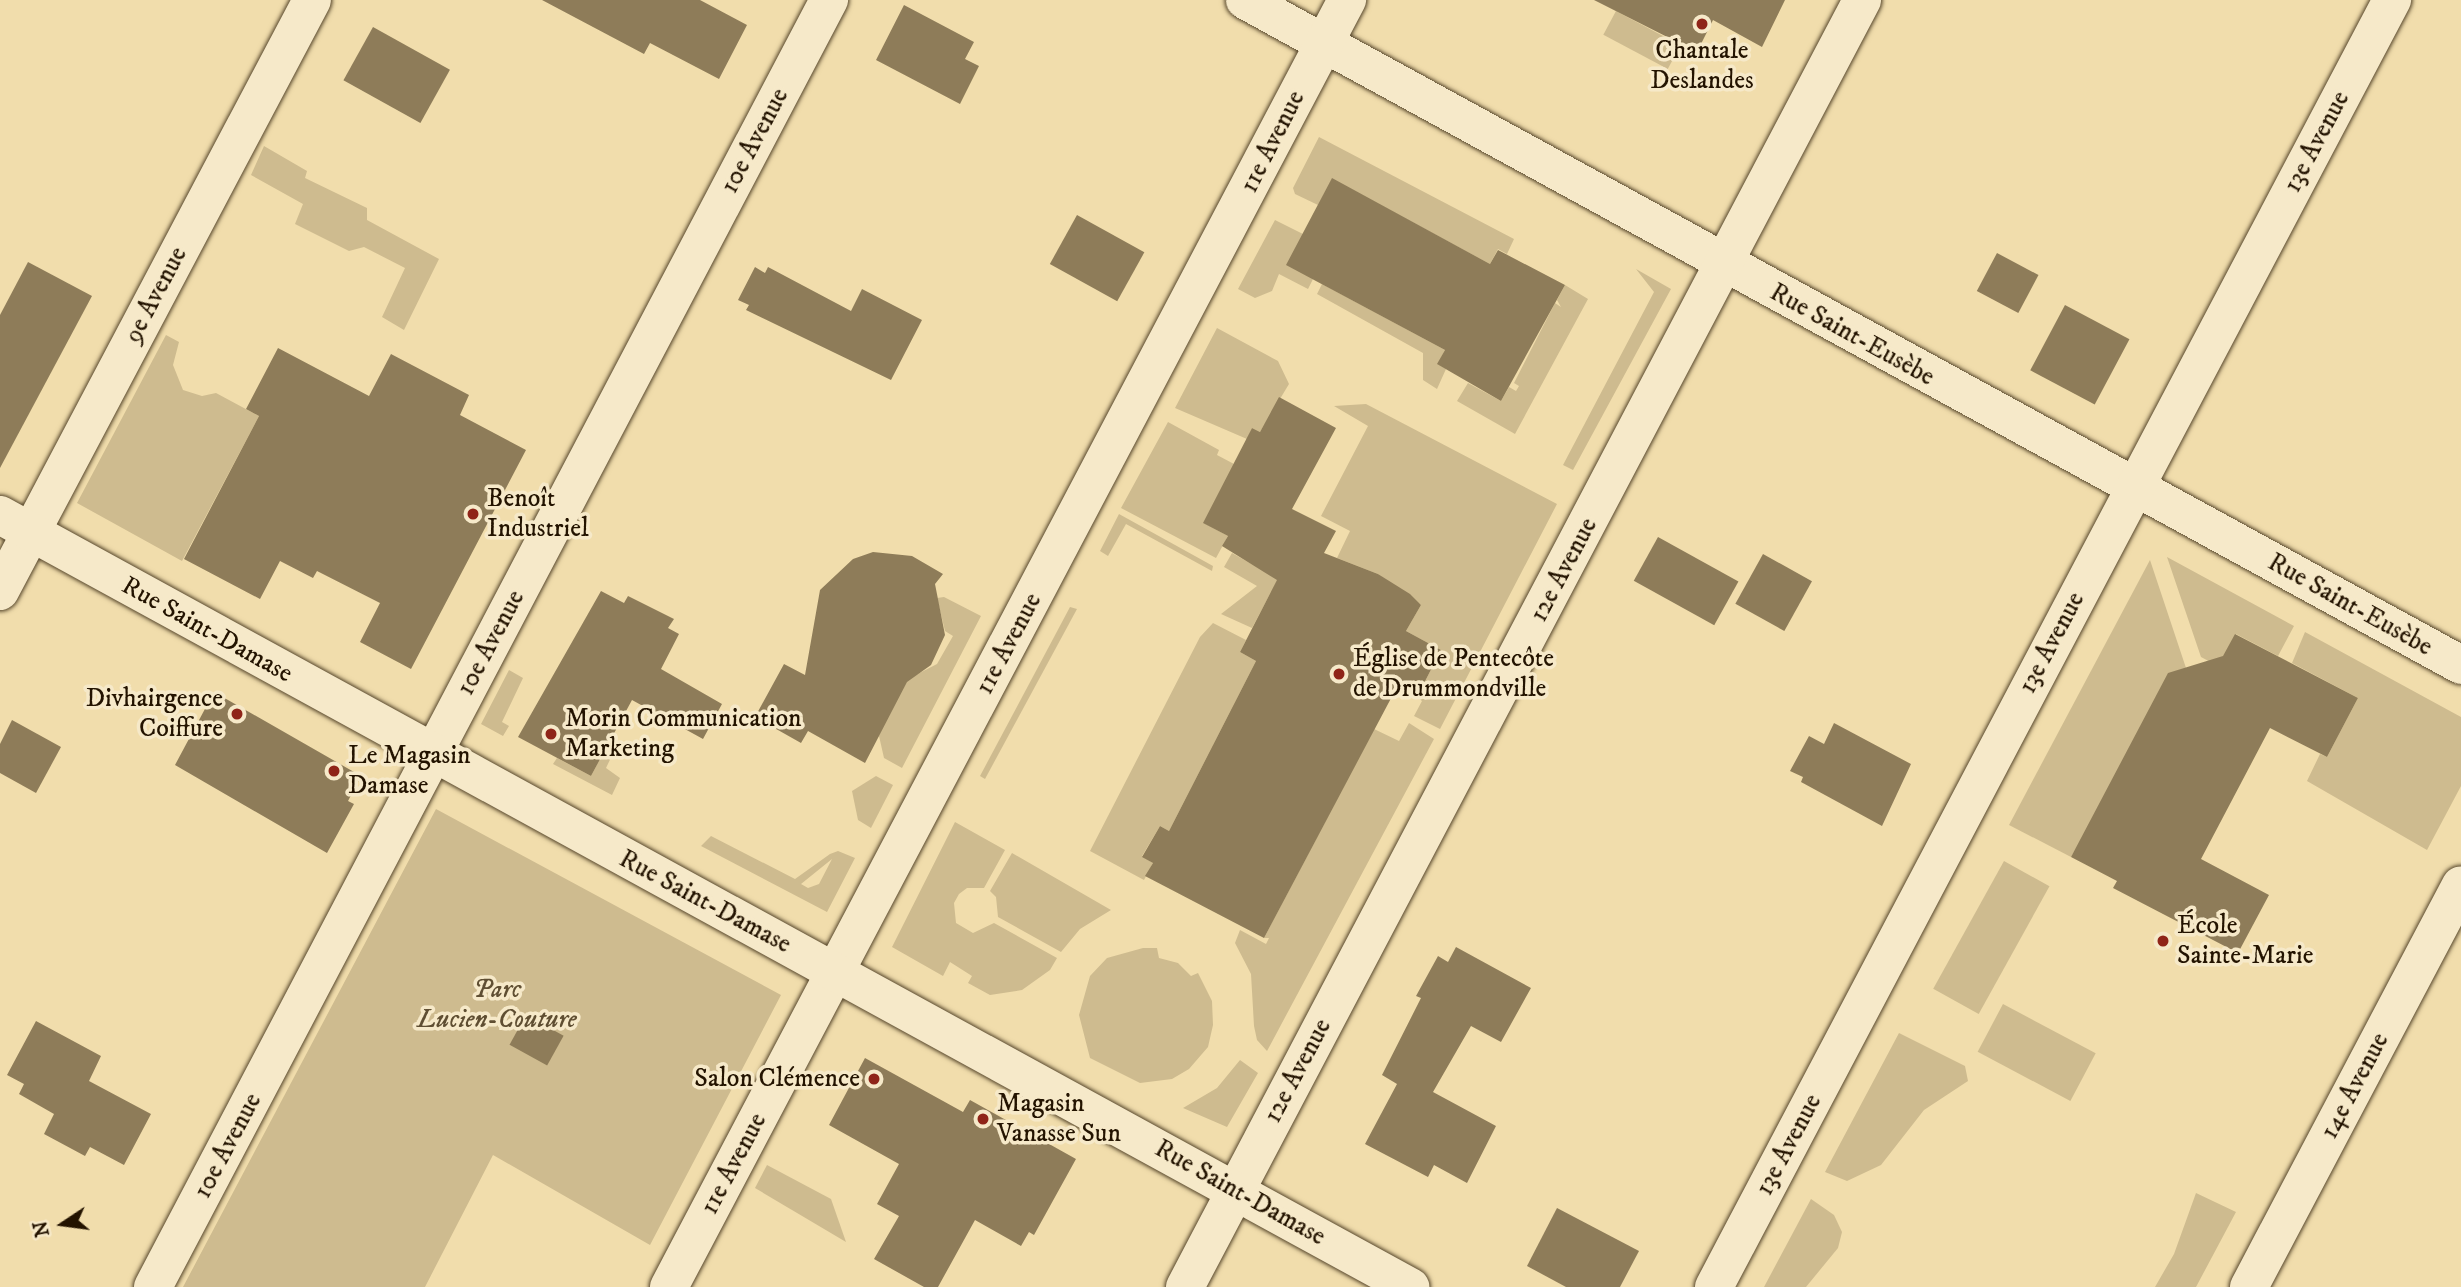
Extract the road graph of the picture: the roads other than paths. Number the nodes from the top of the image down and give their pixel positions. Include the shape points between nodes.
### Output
1 (312, 0) edge
2 (829, 0) edge
3 (1245, 0) edge
4 (1347, 0) edge
5 (1862, 0) edge
6 (2392, 0) edge
7 (1325, 43) junction
8 (1722, 265) junction
9 (2133, 488) junction
10 (15, 524) edge
11 (0, 591) edge
12 (2461, 665) edge
13 (433, 755) junction
14 (2461, 885) edge
15 (835, 972) junction
16 (1235, 1191) junction
17 (153, 1287) edge
18 (669, 1287) edge
19 (1185, 1287) edge
20 (1410, 1287) edge
21 (1714, 1287) edge
22 (2249, 1287) edge

1 - 10 street, 9e Avenue
2 - 13 street, 10e Avenue
3 - 7 street, Rue Saint-Eusèbe
4 - 7 street, 11e Avenue
5 - 8 street, 12e Avenue
6 - 9 street, 13e Avenue
7 - 8 street, Rue Saint-Eusèbe
7 - 15 street, 11e Avenue
8 - 9 street, Rue Saint-Eusèbe
8 - 16 street, 12e Avenue
9 - 12 street, Rue Saint-Eusèbe
9 - 21 street, 13e Avenue
10 - 11 street, 9e Avenue
10 - 13 street, Rue Saint-Damase
13 - 15 street, Rue Saint-Damase
13 - 17 street, 10e Avenue
14 - 22 street, 14e Avenue
15 - 16 street, Rue Saint-Damase
15 - 18 street, 11e Avenue
16 - 19 street, 12e Avenue
16 - 20 street, Rue Saint-Damase

